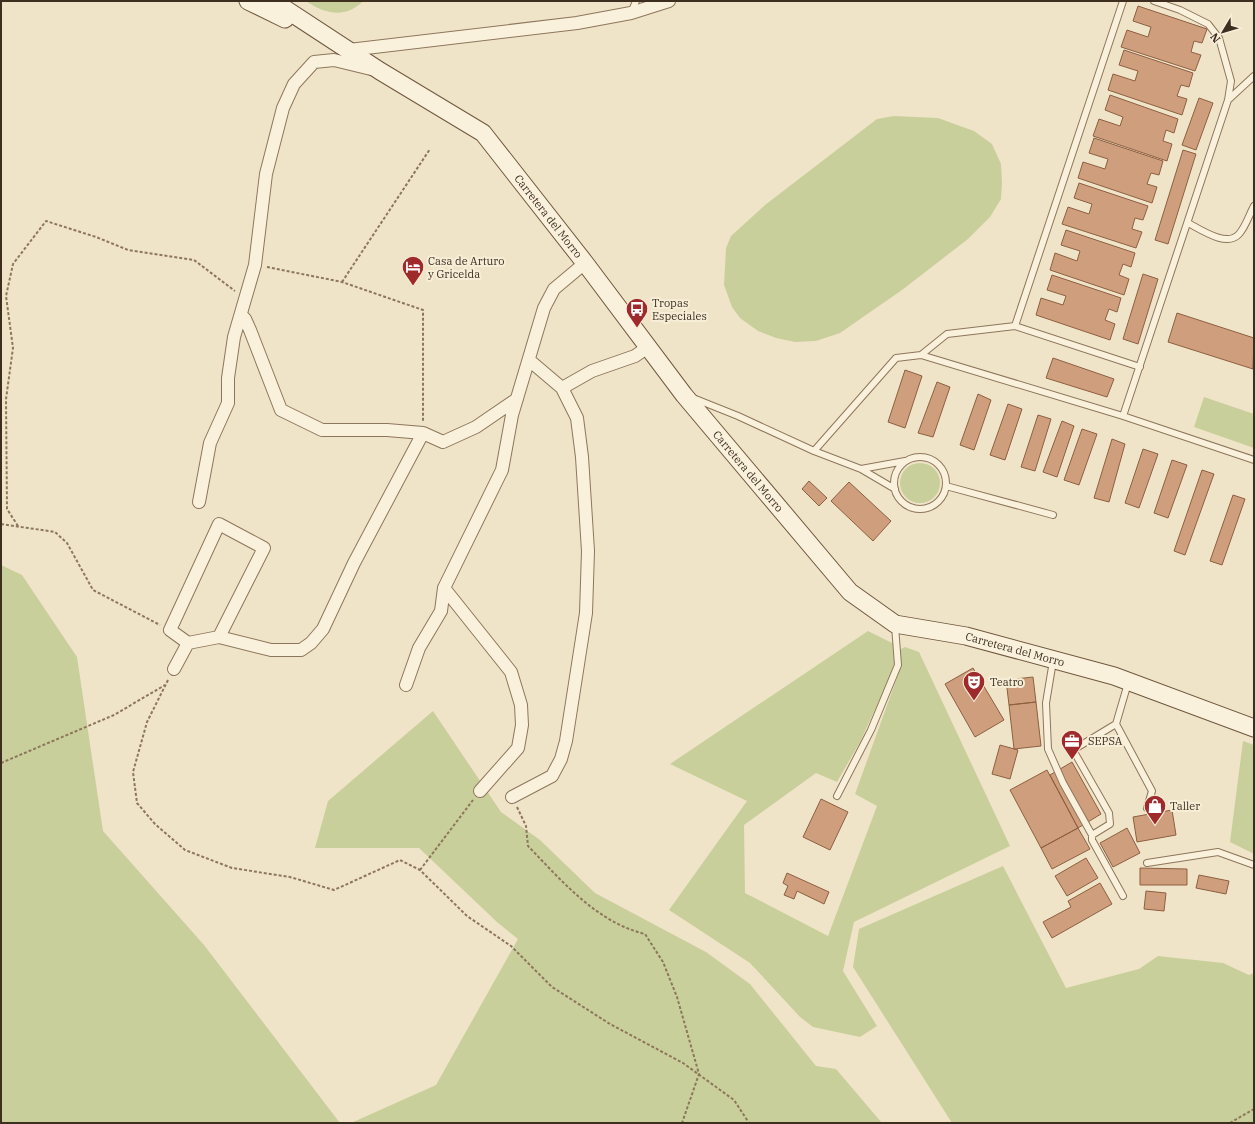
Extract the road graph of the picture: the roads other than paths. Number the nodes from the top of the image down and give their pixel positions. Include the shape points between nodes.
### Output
1 (248, 1) edge
2 (273, 1) edge
3 (636, 1) edge
4 (669, 1) edge
5 (1123, 1) edge
6 (1154, 1) edge
7 (631, 13) junction
8 (349, 50) junction
9 (380, 71) junction
10 (1254, 76) edge
11 (1228, 100) junction
12 (1254, 206) edge
13 (1188, 223) junction
14 (585, 263) junction
15 (241, 315) junction
16 (1015, 326) junction
17 (648, 347) junction
18 (921, 355) junction
19 (529, 360) junction
20 (1140, 367) junction
21 (562, 388) junction
22 (684, 395) junction
23 (517, 399) junction
24 (1123, 416) junction
25 (423, 433) junction
26 (814, 451) junction
27 (1254, 460) edge
28 (906, 461) junction
29 (861, 469) junction
30 (946, 486) junction
31 (895, 489) junction
32 (199, 502) dead end
33 (1053, 515) dead end
34 (444, 588) junction
35 (894, 624) junction
36 (219, 637) junction
37 (188, 643) junction
38 (1053, 659) junction
39 (174, 669) road end
40 (1129, 681) junction
41 (406, 685) dead end
42 (1116, 724) junction
43 (1254, 728) edge
44 (480, 791) road end
45 (837, 796) dead end
46 (512, 797) road end
47 (1147, 808) dead end
48 (1092, 835) junction
49 (1148, 863) dead end
50 (1254, 865) edge
51 (1123, 896) dead end

1 - 8 main road, Carretera del Morro
2 - 8 main road, Carretera del Morro
3 - 7 lane
4 - 7 street
5 - 16 lane
6 - 11 lane via 1208,24 1219,38 1231,81
7 - 8 street via 577,23
8 - 9 main road, Carretera del Morro
9 - 14 main road, Carretera del Morro via 483,133
9 - 15 street via 334,60 314,62 294,84 283,108 266,174 256,265
10 - 11 lane
11 - 13 lane
12 - 13 lane via 1240,234 1234,239 1226,240
13 - 20 lane
14 - 17 main road, Carretera del Morro
14 - 19 street via 554,289 544,308
15 - 25 street via 250,330 281,410 322,430
15 - 32 street via 234,337 228,378 228,403 210,443
16 - 18 lane via 947,334
16 - 20 lane
17 - 21 street via 635,356 592,371
17 - 22 main road, Carretera del Morro
18 - 24 lane
18 - 26 lane via 896,358
19 - 21 street
19 - 23 street
20 - 24 lane
21 - 46 street via 577,418 582,457 588,551 586,614 561,760 552,776
22 - 26 lane via 738,416
22 - 35 main road, Carretera del Morro via 850,592
23 - 25 street via 476,427 443,442
23 - 34 street via 502,470
24 - 27 lane
25 - 36 street via 354,563 323,629 311,643 301,650 271,650
26 - 29 lane
28 - 29 lane
28 - 30 lane via 922,457 937,464 945,477
28 - 31 lane via 896,473
29 - 31 lane
30 - 31 lane via 938,502 921,509 904,504
30 - 33 lane
34 - 41 street via 441,611 419,648
34 - 44 street via 511,672 522,705 518,748
35 - 38 main road, Carretera del Morro via 966,636
35 - 45 lane via 898,665 870,730
36 - 37 street
36 - 37 street via 264,548 219,524 170,630
37 - 39 street
38 - 40 main road, Carretera del Morro
38 - 48 lane via 1046,703 1048,749 1063,783
40 - 42 lane
40 - 43 main road, Carretera del Morro
42 - 47 lane via 1152,791
42 - 48 lane via 1073,750 1109,813 1110,824
48 - 51 lane via 1092,840
49 - 50 lane via 1218,852

